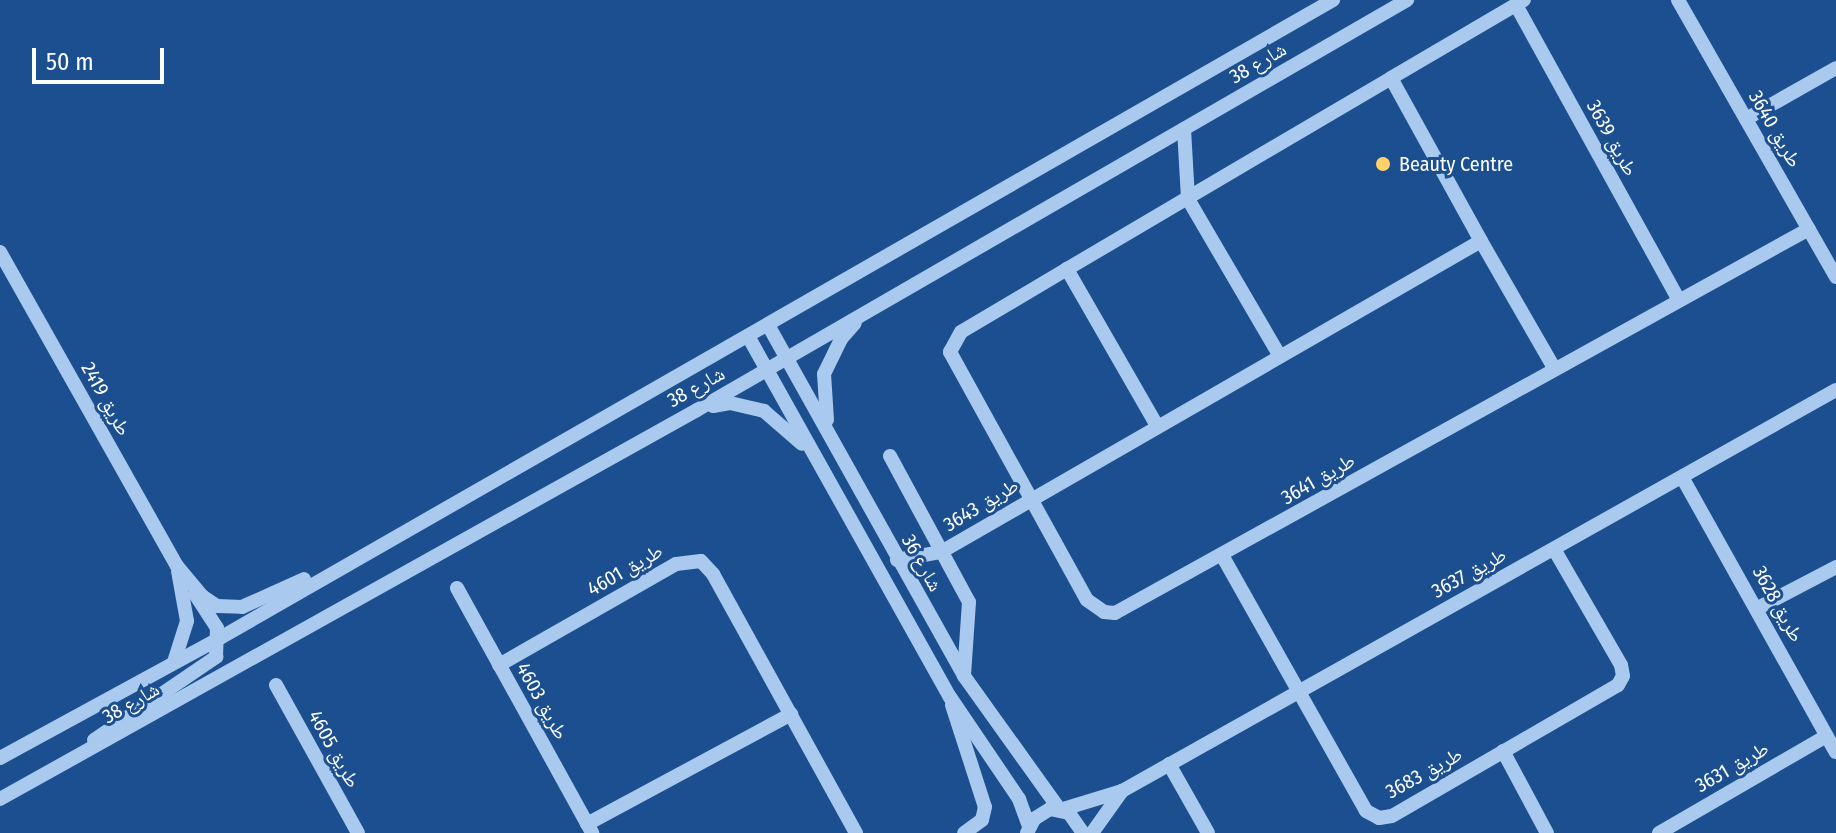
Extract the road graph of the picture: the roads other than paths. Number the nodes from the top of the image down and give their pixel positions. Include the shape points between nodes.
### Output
1 (1333, 0) edge
2 (1407, 0) edge
3 (1678, 0) edge
4 (1513, 3) edge
5 (1836, 68) edge
6 (1391, 78) junction
7 (1746, 119) junction
8 (1184, 129) junction
9 (1188, 199) junction
10 (1809, 229) junction
11 (1481, 241) junction
12 (0, 252) edge
13 (1067, 269) junction
14 (1836, 277) edge
15 (1678, 298) junction
16 (867, 310) junction
17 (768, 325) junction
18 (748, 336) junction
19 (1279, 355) junction
20 (787, 357) junction
21 (1554, 368) junction
22 (766, 370) junction
23 (1836, 390) edge
24 (697, 410) junction
25 (1156, 424) junction
26 (833, 444) junction
27 (813, 454) junction
28 (890, 456) dead end
29 (1682, 477) junction
30 (1031, 498) junction
31 (1554, 549) junction
32 (367, 552) junction
33 (941, 552) junction
34 (1223, 557) junction
35 (897, 560) junction
36 (177, 566) junction
37 (1836, 567) edge
38 (457, 588) dead end
39 (1758, 608) junction
40 (220, 638) junction
41 (174, 662) junction
42 (499, 665) junction
43 (964, 676) junction
44 (276, 685) dead end
45 (1298, 689) junction
46 (950, 697) junction
47 (791, 714) junction
48 (1826, 736) junction
49 (1503, 751) junction
50 (1836, 752) edge
51 (77, 757) junction
52 (0, 758) edge
53 (1169, 764) junction
54 (1122, 791) junction
55 (0, 799) edge
56 (1060, 810) junction
57 (589, 828) edge
58 (1028, 830) edge
59 (358, 833) edge
60 (856, 833) edge
61 (964, 833) edge
62 (1083, 833) edge
63 (1092, 833) edge
64 (1208, 833) edge
65 (1547, 833) edge
66 (1659, 833) edge

1 - 17 street, شارع 38
2 - 8 street, شارع 38
3 - 7 street, طريق 3640
4 - 6 street
4 - 15 street, طريق 3639
5 - 7 street
6 - 9 street
6 - 11 street
7 - 10 street, طريق 3640
8 - 9 street
8 - 16 street, شارع 38
9 - 13 street
9 - 19 street
10 - 14 street, طريق 3640
10 - 15 street, طريق 3641
11 - 19 street, طريق 3643
11 - 21 street
12 - 36 street, طريق 2419
13 - 25 street
13 - 30 street, طريق 3641 via 961,332 951,344 953,359
15 - 21 street, طريق 3641
16 - 20 street, شارع 38
16 - 26 street via 841,339 824,374
17 - 18 street, شارع 38
17 - 20 street, شارع 36
18 - 22 street, شارع 36
18 - 32 street, شارع 38
19 - 25 street, طريق 3643
20 - 22 street, شارع 38
20 - 26 street, شارع 36
21 - 34 street, طريق 3641
22 - 24 street, شارع 38
22 - 27 street, شارع 36
23 - 29 street, طريق 3637
24 - 27 street via 730,403 764,411
24 - 51 street, شارع 38
25 - 30 street, طريق 3643
26 - 35 street, شارع 36
27 - 46 street, شارع 36
28 - 33 street
29 - 31 street, طريق 3637
29 - 39 street, طريق 3628
30 - 33 street, طريق 3643
30 - 34 street, طريق 3641 via 1087,600 1104,612 1115,613
31 - 45 street, طريق 3637
31 - 49 street, طريق 3683 via 1623,676 1618,685
32 - 36 street, طريق 2419 via 228,609 202,596
32 - 40 street, شارع 38
33 - 35 street
33 - 43 street, طريق 3643 via 971,609
34 - 45 street, طريق 3683
35 - 43 street, شارع 36
36 - 40 street
36 - 41 street, طريق 2419 via 187,621
37 - 39 street
38 - 42 street, طريق 4603
39 - 48 street, طريق 3628
40 - 41 street, شارع 38
40 - 51 street via 210,664 117,721
41 - 52 street, شارع 38
42 - 47 street, طريق 4601 via 693,559 713,574
42 - 57 street, طريق 4603
43 - 56 street, شارع 36
44 - 59 street, طريق 4605
45 - 49 street, طريق 3683 via 1366,811 1379,818 1392,816
45 - 53 street, طريق 3637
46 - 58 street, شارع 36 via 1013,788
46 - 61 street via 985,807 982,820
47 - 57 street
47 - 60 street, طريق 4601
48 - 50 street, طريق 3628
48 - 66 street, طريق 3631
49 - 65 street
51 - 55 street, شارع 38
53 - 54 street, طريق 3637
53 - 64 street
54 - 56 street, طريق 3637
54 - 63 street, طريق 3637
56 - 58 street, طريق 3637 via 1041,813
56 - 62 street, شارع 36 via 1077,819

